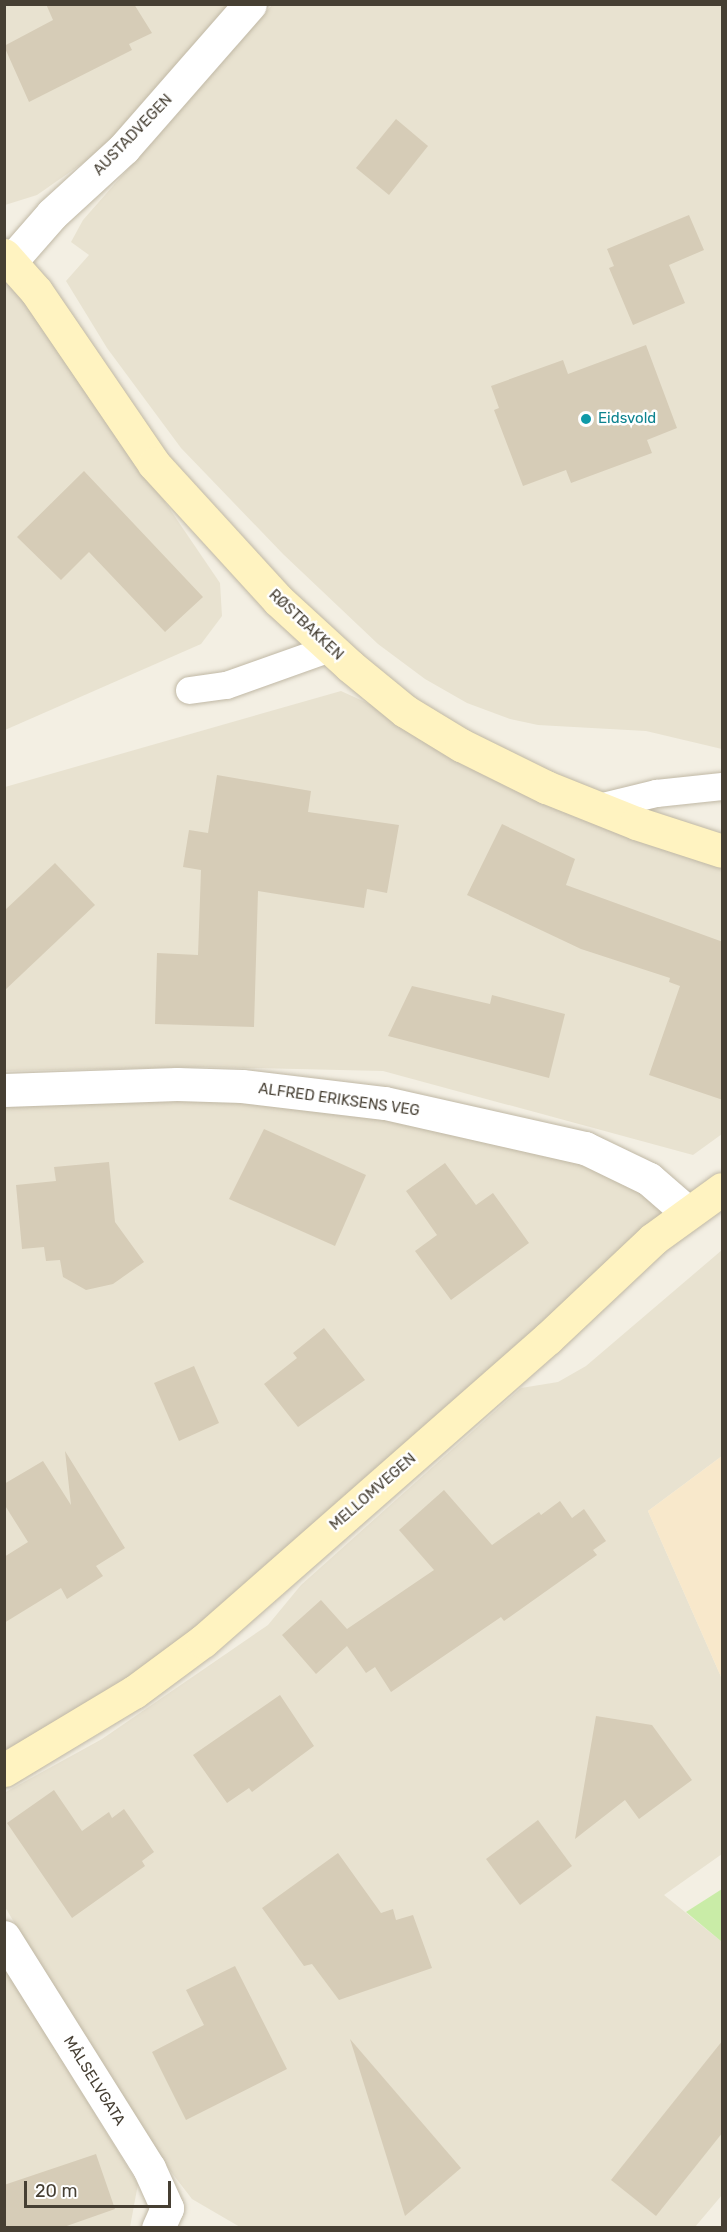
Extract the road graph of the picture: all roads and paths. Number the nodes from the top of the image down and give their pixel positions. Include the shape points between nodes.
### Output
1 (250, 4) edge
2 (8, 258) edge
3 (330, 648) junction
4 (189, 690) dead end
5 (723, 786) edge
6 (598, 807) junction
7 (723, 851) edge
8 (4, 1090) edge
9 (723, 1189) edge
10 (687, 1212) junction
11 (4, 1770) edge
12 (4, 1937) edge
13 (158, 2228) edge

1 - 2 street, AUSTADVEGEN via 124,148
2 - 3 street, RØSTBAKKEN via 36,291 154,464 278,600
3 - 4 lane via 226,685
3 - 6 street, RØSTBAKKEN via 405,711 461,745 546,787
5 - 6 lane via 656,793
6 - 7 street, RØSTBAKKEN
8 - 10 street, ALFRED ERIKSENS VEG via 177,1084 242,1086 385,1103 585,1148 649,1179
9 - 10 street, MELLOMVEGEN
10 - 11 street, MELLOMVEGEN via 241,1611 134,1692
12 - 13 street, MÅLSELVGATA via 149,2168 167,2208

